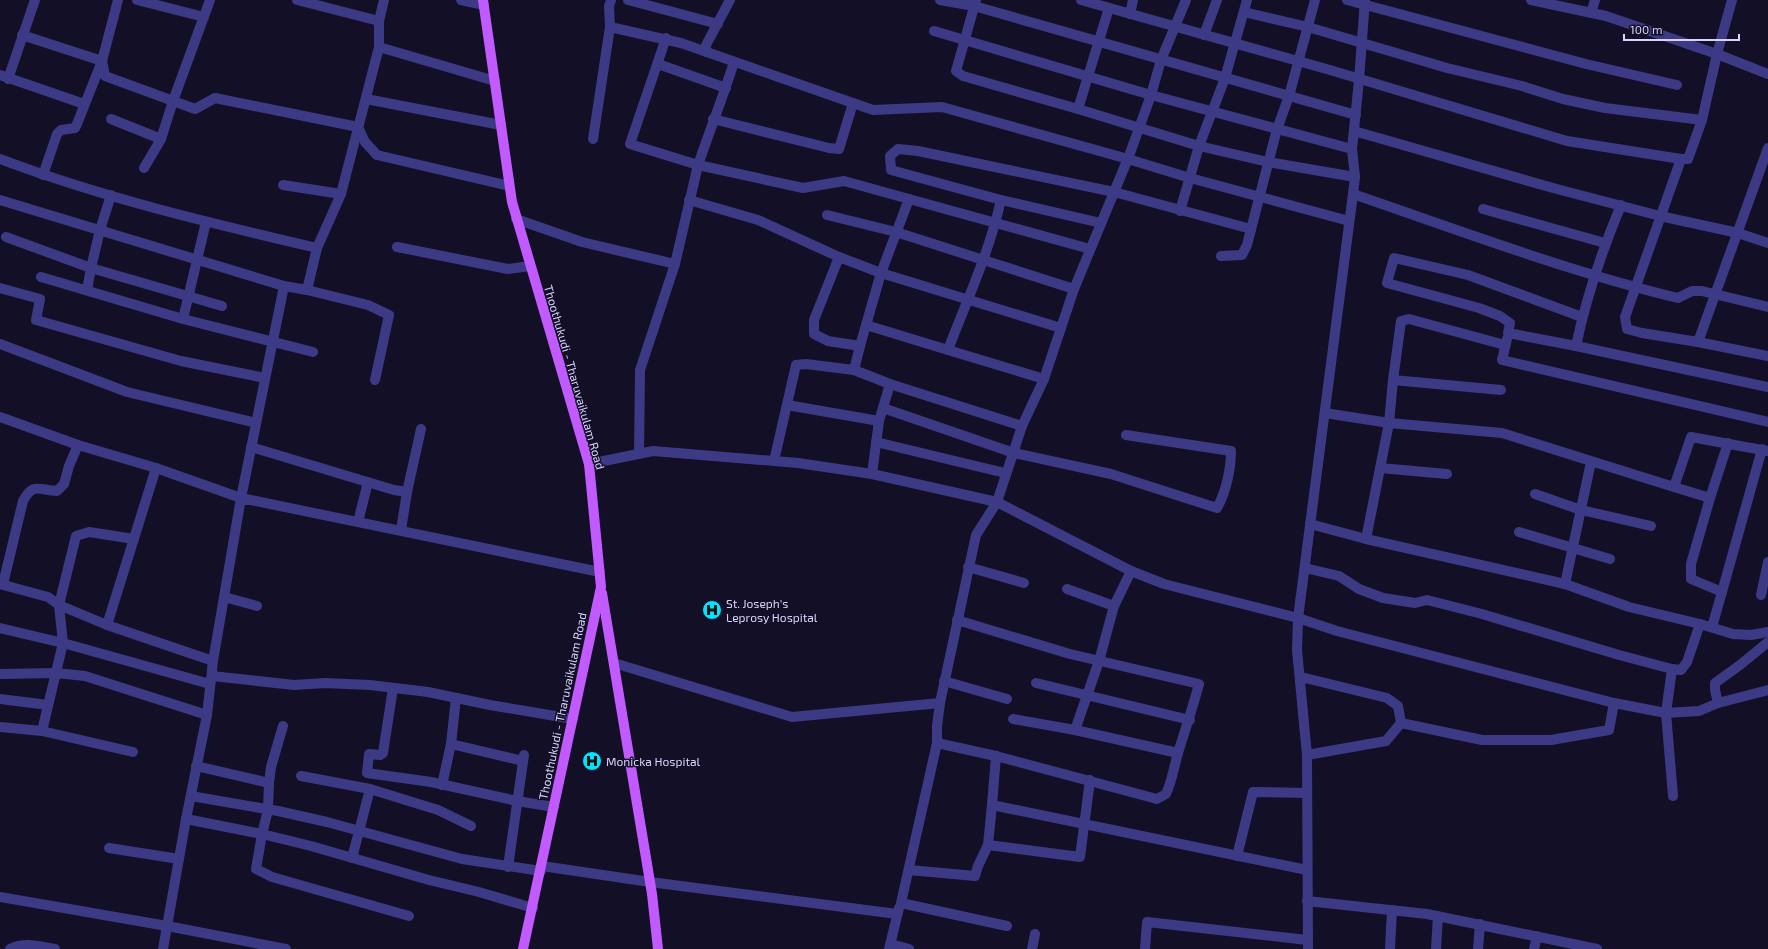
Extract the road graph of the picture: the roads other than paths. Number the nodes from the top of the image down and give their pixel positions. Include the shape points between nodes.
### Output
1 (34, 0) edge
2 (118, 0) edge
3 (138, 0) edge
4 (210, 0) edge
5 (297, 0) edge
6 (384, 0) edge
7 (461, 0) edge
8 (611, 0) edge
9 (628, 0) edge
10 (730, 0) edge
11 (940, 0) edge
12 (1081, 0) edge
13 (1134, 0) edge
14 (1186, 0) edge
15 (1217, 0) edge
16 (1247, 0) edge
17 (1315, 0) edge
18 (1347, 0) edge
19 (1531, 0) edge
20 (1595, 0) edge
21 (1732, 0) edge
22 (483, 2) edge
23 (1365, 2) edge
24 (975, 3) edge
25 (328, 4) edge
26 (1108, 8) junction
27 (1244, 12) junction
28 (1590, 13) junction
29 (1130, 14) junction
30 (204, 17) junction
31 (379, 21) junction
32 (718, 24) junction
33 (1176, 26) junction
34 (610, 27) junction
35 (1308, 27) junction
36 (934, 31) dead end
37 (22, 35) junction
38 (1204, 35) junction
39 (666, 38) junction
40 (964, 39) junction
41 (1098, 41) junction
42 (1362, 42) junction
43 (1235, 44) junction
44 (379, 47) junction
45 (706, 52) junction
46 (1717, 54) junction
47 (1161, 60) junction
48 (102, 61) junction
49 (734, 62) junction
50 (1297, 62) junction
51 (658, 64) junction
52 (1768, 74) edge
53 (1087, 76) junction
54 (4, 77) edge
55 (1226, 78) junction
56 (1359, 80) junction
57 (494, 81) junction
58 (1677, 84) dead end
59 (726, 88) junction
60 (1151, 95) junction
61 (1289, 96) junction
62 (366, 99) junction
63 (173, 101) junction
64 (853, 103) junction
65 (84, 104) junction
66 (1078, 109) junction
67 (1213, 112) junction
68 (1356, 115) junction
69 (111, 119) dead end
70 (714, 119) junction
71 (1702, 120) junction
72 (501, 125) junction
73 (358, 127) junction
74 (1140, 127) junction
75 (1277, 129) junction
76 (1354, 130) junction
77 (161, 139) junction
78 (593, 139) dead end
79 (1199, 146) junction
80 (1768, 148) edge
81 (1352, 149) junction
82 (1682, 158) junction
83 (0, 159) edge
84 (1128, 159) junction
85 (1268, 162) junction
86 (698, 165) junction
87 (144, 168) dead end
88 (43, 175) junction
89 (1355, 177) junction
90 (1190, 178) junction
91 (283, 185) dead end
92 (509, 186) junction
93 (1114, 192) junction
94 (341, 194) junction
95 (1353, 194) junction
96 (111, 195) junction
97 (1259, 197) junction
98 (0, 200) edge
99 (689, 200) junction
100 (909, 200) junction
101 (1001, 200) junction
102 (1620, 205) junction
103 (1483, 209) dead end
104 (1180, 211) junction
105 (827, 215) dead end
106 (1660, 216) junction
107 (516, 219) junction
108 (1349, 220) junction
109 (206, 222) junction
110 (1101, 223) junction
111 (996, 224) junction
112 (1251, 229) junction
113 (100, 230) junction
114 (896, 232) junction
115 (1738, 233) junction
116 (6, 237) dead end
117 (1605, 243) junction
118 (1768, 243) edge
119 (397, 247) dead end
120 (317, 248) junction
121 (1090, 249) junction
122 (1221, 256) dead end
123 (839, 257) junction
124 (196, 260) junction
125 (984, 261) junction
126 (675, 264) junction
127 (530, 266) junction
128 (92, 268) junction
129 (881, 273) junction
130 (1595, 276) junction
131 (41, 277) dead end
132 (284, 286) junction
133 (0, 288) edge
134 (1636, 288) junction
135 (1074, 289) junction
136 (86, 290) junction
137 (307, 290) junction
138 (1715, 294) junction
139 (187, 296) junction
140 (967, 300) junction
141 (222, 306) dead end
142 (1768, 307) edge
143 (1582, 317) junction
144 (182, 319) junction
145 (866, 325) junction
146 (1061, 328) junction
147 (1508, 333) junction
148 (272, 342) junction
149 (1698, 342) junction
150 (0, 344) edge
151 (1505, 345) junction
152 (860, 346) junction
153 (1576, 346) junction
154 (948, 350) junction
155 (313, 352) dead end
156 (1768, 356) edge
157 (854, 370) junction
158 (265, 378) junction
159 (1044, 378) junction
160 (375, 380) dead end
161 (1393, 380) junction
162 (890, 384) junction
163 (1768, 387) edge
164 (1501, 390) dead end
165 (787, 405) junction
166 (884, 408) junction
167 (1325, 413) junction
168 (0, 417) edge
169 (879, 421) junction
170 (256, 422) junction
171 (1768, 422) edge
172 (1389, 423) junction
173 (1022, 426) junction
174 (421, 429) dead end
175 (1126, 435) dead end
176 (876, 442) junction
177 (1728, 443) junction
178 (78, 445) junction
179 (251, 447) junction
180 (1765, 450) edge
181 (639, 454) junction
182 (1014, 454) junction
183 (774, 461) junction
184 (1591, 462) junction
185 (589, 464) junction
186 (156, 468) junction
187 (1380, 468) junction
188 (1005, 473) junction
189 (872, 474) junction
190 (1447, 474) dead end
191 (368, 482) junction
192 (1674, 487) junction
193 (407, 492) junction
194 (1535, 494) dead end
195 (241, 498) junction
196 (1710, 498) junction
197 (997, 502) junction
198 (1581, 510) junction
199 (358, 522) junction
200 (1310, 524) junction
201 (1651, 526) dead end
202 (400, 530) junction
203 (1519, 532) dead end
204 (134, 539) junction
205 (1366, 539) junction
206 (1573, 548) junction
207 (1610, 560) dead end
208 (1768, 562) edge
209 (968, 567) junction
210 (1305, 568) junction
211 (1130, 571) junction
212 (600, 572) junction
213 (2, 584) edge
214 (1024, 584) dead end
215 (1565, 584) junction
216 (601, 587) junction
217 (1067, 589) dead end
218 (1722, 592) junction
219 (1761, 595) dead end
220 (224, 596) junction
221 (59, 605) junction
222 (257, 606) dead end
223 (1114, 606) junction
224 (1298, 618) junction
225 (958, 620) junction
226 (1700, 624) junction
227 (107, 625) junction
228 (1712, 627) junction
229 (0, 628) edge
230 (1768, 632) edge
231 (1768, 642) edge
232 (63, 643) junction
233 (213, 661) junction
234 (1099, 661) junction
235 (614, 663) junction
236 (1672, 669) junction
237 (56, 673) junction
238 (0, 674) edge
239 (1300, 677) junction
240 (211, 680) junction
241 (944, 681) junction
242 (1036, 683) dead end
243 (393, 688) junction
244 (1768, 690) edge
245 (1087, 696) junction
246 (456, 698) junction
247 (0, 699) edge
248 (1007, 699) dead end
249 (1718, 702) junction
250 (1614, 703) junction
251 (940, 704) junction
252 (48, 705) junction
253 (1666, 713) junction
254 (207, 715) junction
255 (573, 719) junction
256 (1013, 719) dead end
257 (1190, 720) junction
258 (1401, 723) junction
259 (283, 726) dead end
260 (0, 727) edge
261 (1074, 730) junction
262 (42, 731) junction
263 (937, 743) junction
264 (451, 744) junction
265 (133, 752) dead end
266 (1178, 753) junction
267 (1307, 755) junction
268 (996, 756) junction
269 (196, 766) junction
270 (301, 776) dead end
271 (1090, 780) junction
272 (268, 784) junction
273 (442, 785) junction
274 (370, 789) junction
275 (1307, 793) junction
276 (191, 796) junction
277 (1673, 796) dead end
278 (517, 801) junction
279 (992, 805) junction
280 (554, 807) junction
281 (268, 810) junction
282 (186, 819) junction
283 (1085, 823) junction
284 (471, 826) dead end
285 (359, 830) junction
286 (262, 834) junction
287 (988, 845) junction
288 (109, 848) dead end
289 (1238, 856) junction
290 (352, 858) junction
291 (179, 860) junction
292 (508, 867) junction
293 (541, 869) junction
294 (908, 870) junction
295 (1307, 870) junction
296 (650, 882) junction
297 (0, 897) edge
298 (1307, 901) junction
299 (901, 903) junction
300 (533, 908) junction
301 (1392, 910) junction
302 (897, 914) junction
303 (409, 916) dead end
304 (1438, 916) junction
305 (1480, 924) junction
306 (167, 926) junction
307 (1007, 926) dead end
308 (1035, 934) dead end
309 (1537, 936) junction
310 (1308, 944) edge
311 (890, 947) edge
312 (10, 949) edge
313 (55, 949) edge
314 (163, 949) edge
315 (286, 949) edge
316 (524, 949) edge
317 (658, 949) edge
318 (909, 949) edge
319 (1032, 949) edge
320 (1145, 949) edge
321 (1390, 949) edge
322 (1436, 949) edge
323 (1478, 949) edge
324 (1534, 949) edge
325 (1597, 949) edge

1 - 37 street
2 - 48 street
3 - 30 street
4 - 30 street
5 - 25 street
6 - 31 street
7 - 22 street
8 - 34 street
9 - 32 street
10 - 32 street
11 - 24 street
12 - 26 street
13 - 29 street
14 - 33 street
15 - 38 street
16 - 27 street
17 - 35 street
18 - 23 street
19 - 28 street
20 - 28 street
21 - 46 street
22 - 57 main road, Thoothukudi - Tharuvaikulam Road
23 - 42 street
23 - 58 street via 1586,64
24 - 40 street
24 - 41 street
25 - 31 street
26 - 29 street
26 - 41 street
27 - 35 street
27 - 43 street
28 - 46 street via 1606,16
29 - 33 street
30 - 63 street
31 - 44 street
32 - 45 street via 706,45
33 - 38 street
33 - 47 street
34 - 39 street
34 - 78 street
35 - 42 street
35 - 50 street
36 - 40 street
37 - 48 street
37 - 54 street
38 - 43 street
39 - 45 street
39 - 51 street
40 - 53 street
40 - 66 street via 956,71 963,76
41 - 47 street
41 - 53 street
42 - 56 street
42 - 71 street via 1563,99 1605,108
43 - 50 street
43 - 55 street
44 - 57 street
44 - 62 street
45 - 49 street
46 - 52 street
46 - 71 street
47 - 55 street
47 - 60 street
48 - 63 street via 105,76
48 - 65 street
49 - 59 street
49 - 64 street
50 - 56 street
50 - 61 street
51 - 59 street
51 - 86 street via 630,144
53 - 60 street
53 - 66 street
54 - 65 street
55 - 61 street
55 - 67 street
56 - 68 street
56 - 82 street via 1567,141
57 - 72 main road, Thoothukudi - Tharuvaikulam Road
59 - 70 street
60 - 67 street
60 - 74 street
61 - 68 street
61 - 75 street
62 - 72 street
62 - 73 street
63 - 73 street via 195,109 215,98
63 - 77 street
64 - 70 street via 839,149
64 - 84 street via 873,110 942,107
65 - 88 street via 75,128 61,130 58,134
66 - 74 street
67 - 75 street
67 - 79 street
68 - 76 street
69 - 77 street
70 - 86 street
71 - 82 street via 1688,159
72 - 92 main road, Thoothukudi - Tharuvaikulam Road
73 - 92 street via 365,142 377,155
73 - 94 street
74 - 79 street
74 - 84 street
75 - 81 street
75 - 85 street
76 - 81 street
76 - 102 street via 1485,170
77 - 87 street
79 - 85 street
79 - 90 street
80 - 115 street
81 - 89 street
82 - 106 street
83 - 88 street
84 - 90 street
84 - 93 street
85 - 89 street
85 - 97 street
86 - 99 street
86 - 100 street via 803,188 844,181
88 - 96 street
89 - 95 street
90 - 97 street
90 - 104 street
91 - 94 street
92 - 107 main road, Thoothukudi - Tharuvaikulam Road
93 - 101 street via 918,151 898,149 890,156 891,170
93 - 104 street
93 - 110 street
94 - 120 street
95 - 108 street
95 - 130 street
96 - 109 street
96 - 113 street
97 - 108 street
97 - 112 street
98 - 113 street
99 - 123 street via 758,220
99 - 126 street
100 - 111 street
100 - 114 street
101 - 110 street
101 - 111 street
102 - 106 street
102 - 117 street
103 - 117 street
104 - 112 street
105 - 114 street
106 - 115 street
106 - 134 street
107 - 126 street via 582,242
107 - 127 main road, Thoothukudi - Tharuvaikulam Road
108 - 167 street
109 - 120 street
109 - 124 street
110 - 121 street
111 - 121 street
111 - 125 street
112 - 122 street via 1242,255
113 - 124 street
113 - 128 street
114 - 125 street
114 - 129 street
115 - 118 street
115 - 138 street
116 - 128 street
117 - 130 street
119 - 127 street via 508,269
120 - 137 street
121 - 135 street
123 - 129 street
123 - 152 street via 814,320 814,334 828,341
124 - 132 street
124 - 139 street
125 - 135 street
125 - 140 street
126 - 181 street via 640,370
127 - 185 main road, Thoothukudi - Tharuvaikulam Road
128 - 136 street
128 - 139 street
129 - 140 street
129 - 145 street
130 - 134 street
130 - 143 street
131 - 136 street
132 - 137 street
132 - 148 street
133 - 158 street via 40,299 36,320 181,361
134 - 138 street via 1678,298 1692,291
134 - 149 street via 1625,317 1627,329
135 - 146 street
136 - 144 street
137 - 160 street via 368,305 389,315
138 - 142 street
138 - 149 street
139 - 141 street
139 - 144 street
140 - 146 street
140 - 154 street
143 - 147 street via 1468,275 1394,258 1387,283 1500,316 1510,323
143 - 153 street
144 - 148 street
145 - 152 street
145 - 154 street
146 - 159 street
147 - 151 street
147 - 153 street
148 - 155 street
148 - 158 street
149 - 156 street
150 - 170 street via 127,392
151 - 161 street via 1409,319 1401,321
151 - 171 street via 1502,360
152 - 157 street
153 - 163 street
154 - 159 street
157 - 162 street
157 - 165 street via 796,365
158 - 170 street
159 - 173 street
161 - 164 street
161 - 172 street
162 - 166 street
162 - 173 street
165 - 169 street
165 - 183 street
166 - 169 street
166 - 182 street
167 - 172 street
167 - 200 street
168 - 178 street
169 - 176 street
170 - 179 street
172 - 184 street via 1502,433
172 - 187 street
173 - 182 street
174 - 193 street
175 - 182 street via 1231,451 1231,462 1221,500 1216,508 1111,474
176 - 188 street
176 - 189 street
177 - 180 street
177 - 192 street via 1691,436
177 - 196 street
178 - 186 street
178 - 213 street via 61,489 57,491 34,488 23,501
179 - 191 street
179 - 195 street
180 - 218 street
181 - 183 street via 653,451
181 - 185 street
182 - 188 street
183 - 189 street
184 - 192 street
184 - 198 street
185 - 212 main road, Thoothukudi - Tharuvaikulam Road
186 - 195 street
186 - 204 street
187 - 190 street
187 - 205 street
188 - 197 street
189 - 197 street
191 - 193 street
191 - 199 street
192 - 196 street
193 - 202 street
194 - 198 street
195 - 199 street
195 - 220 street
196 - 218 street via 1691,564 1691,579
197 - 209 street via 976,535
197 - 211 street
198 - 201 street
198 - 206 street
199 - 202 street
200 - 205 street
200 - 210 street
202 - 212 street
203 - 206 street
204 - 221 street via 89,532 76,536
204 - 227 street
205 - 215 street
206 - 207 street
206 - 215 street
208 - 219 street
209 - 214 street
209 - 225 street
210 - 224 street
210 - 236 street via 1339,576 1359,589 1383,598 1415,603 1427,600
211 - 223 street
211 - 224 street via 1164,584
212 - 216 main road, Thoothukudi - Tharuvaikulam Road
213 - 221 street via 48,597
215 - 226 street via 1629,607
216 - 235 main road
216 - 255 main road, Thoothukudi - Tharuvaikulam Road
217 - 223 street
218 - 228 street
220 - 222 street
220 - 233 street
221 - 227 street
221 - 232 street
223 - 234 street
224 - 239 street via 1297,650
224 - 250 street via 1338,631
225 - 234 street
225 - 241 street
226 - 228 street
226 - 236 street via 1687,662 1681,670
227 - 233 street
228 - 230 street via 1733,634 1751,636
229 - 232 street
231 - 249 street via 1715,683
232 - 237 street
232 - 240 street
233 - 240 street
234 - 245 street
234 - 257 street via 1199,684
235 - 251 street via 792,716
235 - 296 main road
236 - 253 street
237 - 238 street
237 - 252 street
237 - 254 street via 84,676
239 - 258 street via 1387,698 1398,706
239 - 267 street
240 - 243 street via 294,685 325,683
240 - 254 street
241 - 248 street
241 - 251 street
242 - 245 street
243 - 246 street
243 - 273 street via 383,753 369,754 367,773
244 - 249 street
245 - 257 street
245 - 261 street
246 - 255 street
246 - 264 street
247 - 252 street
249 - 253 street via 1699,711
250 - 253 street
250 - 258 street via 1609,730 1551,740 1482,740
251 - 263 street
252 - 262 street
253 - 277 street
254 - 269 street
255 - 280 main road, Thoothukudi - Tharuvaikulam Road
256 - 261 street
257 - 266 street
258 - 267 street via 1386,741
259 - 272 street
260 - 262 street
261 - 266 street
262 - 265 street
263 - 268 street
263 - 294 street
264 - 273 street
264 - 278 street via 524,758
266 - 271 street via 1166,794 1157,799
267 - 275 street
268 - 271 street
268 - 279 street
269 - 272 street
269 - 276 street
270 - 274 street
271 - 283 street
272 - 281 street
273 - 278 street
274 - 284 street via 438,810
274 - 285 street
275 - 289 street via 1253,792
275 - 295 street
276 - 281 street
276 - 282 street
278 - 280 street
278 - 292 street
279 - 283 street
279 - 287 street
280 - 293 main road, Thoothukudi - Tharuvaikulam Road
281 - 285 street
281 - 286 street
282 - 286 street
282 - 291 street
283 - 287 street via 1080,857
283 - 289 street
285 - 290 street
285 - 292 street via 462,859
286 - 290 street
286 - 303 street via 256,869 272,877
287 - 294 street via 975,876
288 - 291 street
289 - 295 street
290 - 300 street
291 - 306 street
292 - 293 street
293 - 296 street
293 - 300 main road, Thoothukudi - Tharuvaikulam Road
294 - 299 street
295 - 298 street
296 - 302 street
296 - 317 main road
297 - 306 street
298 - 301 street
298 - 310 street
299 - 302 street
299 - 307 street
300 - 316 main road, Thoothukudi - Tharuvaikulam Road
301 - 304 street
301 - 321 street
302 - 311 street
304 - 305 street
304 - 322 street
305 - 309 street
305 - 323 street
306 - 314 street
306 - 315 street
308 - 319 street
309 - 324 street
309 - 325 street
310 - 320 street via 1147,922
311 - 318 street
312 - 313 street via 17,945

